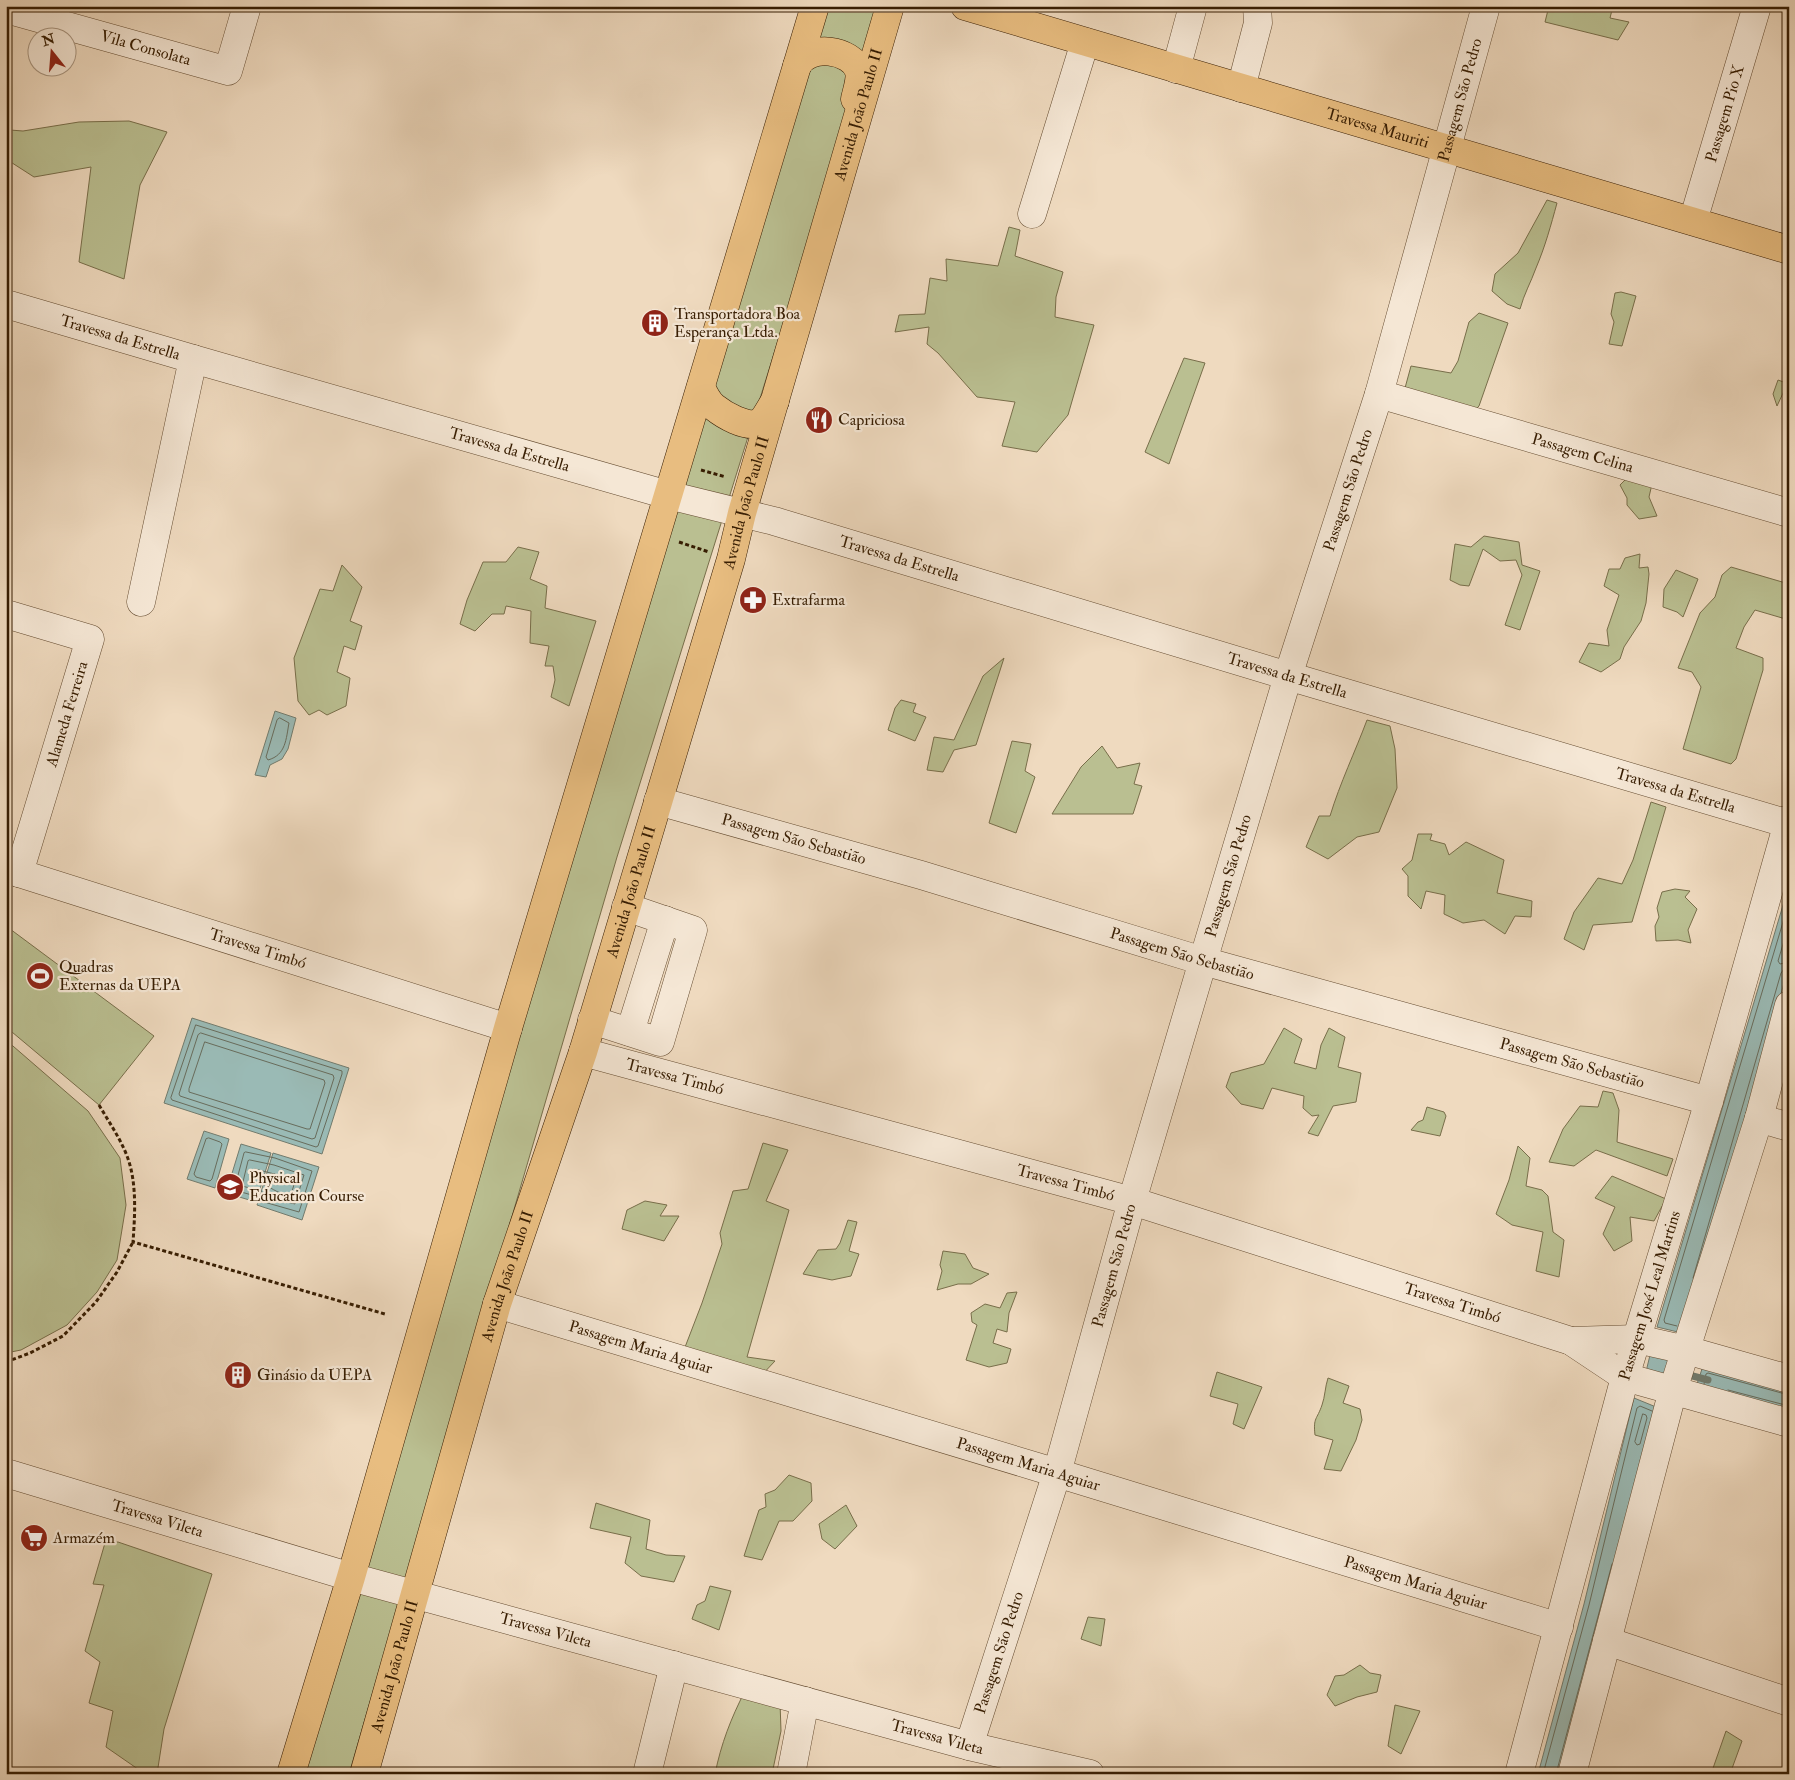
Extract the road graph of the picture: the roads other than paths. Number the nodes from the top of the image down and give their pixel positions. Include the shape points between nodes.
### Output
1 (247, 6) edge
2 (815, 6) edge
3 (890, 6) edge
4 (965, 6) edge
5 (1193, 6) edge
6 (1257, 6) edge
7 (1486, 6) edge
8 (1757, 6) edge
9 (6, 9) edge
10 (1085, 42) junction
11 (797, 66) junction
12 (1176, 69) junction
13 (1241, 88) junction
14 (855, 129) junction
15 (1447, 149) junction
16 (1032, 214) dead end
17 (1693, 222) junction
18 (1789, 250) edge
19 (6, 304) edge
20 (193, 359) junction
21 (701, 387) junction
22 (1378, 394) junction
23 (775, 402) junction
24 (668, 495) junction
25 (742, 513) junction
26 (1789, 513) edge
27 (141, 602) dead end
28 (6, 614) edge
29 (1288, 676) junction
30 (658, 801) junction
31 (1788, 822) edge
32 (12, 871) edge
33 (626, 907) junction
34 (1203, 961) junction
35 (1789, 1005) edge
36 (592, 1020) junction
37 (508, 1028) junction
38 (583, 1052) junction
39 (1709, 1101) junction
40 (1759, 1118) junction
41 (1789, 1128) edge
42 (1132, 1201) junction
43 (497, 1304) junction
44 (1644, 1340) junction
45 (1571, 1341) junction
46 (1678, 1370) junction
47 (1632, 1379) junction
48 (1789, 1379) edge
49 (1789, 1423) edge
50 (6, 1473) edge
51 (1057, 1473) junction
52 (351, 1577) junction
53 (415, 1595) junction
54 (1559, 1627) junction
55 (1607, 1641) junction
56 (674, 1665) junction
57 (805, 1701) junction
58 (1789, 1702) edge
59 (969, 1746) junction
60 (291, 1774) edge
61 (364, 1774) edge
62 (647, 1774) edge
63 (791, 1774) edge
64 (1090, 1774) edge
65 (1519, 1774) edge
66 (1572, 1774) edge

1 - 9 street, Vila Consolata via 228,71
2 - 11 main road
3 - 14 main road, Avenida João Paulo II
4 - 10 main road, Travessa Mauriti
5 - 12 street
6 - 13 street via 1258,22
7 - 15 street, Passagem São Pedro
8 - 17 street, Passagem Pio X
10 - 12 main road, Travessa Mauriti
10 - 16 street
11 - 14 main road via 804,56 819,51 845,57 854,63 860,76 851,116
11 - 21 main road
12 - 13 main road, Travessa Mauriti
13 - 15 main road, Travessa Mauriti
14 - 23 main road, Avenida João Paulo II
15 - 17 main road, Travessa Mauriti
15 - 22 street, Passagem São Pedro
17 - 18 main road, Travessa Mauriti
19 - 20 street, Travessa da Estrella
20 - 24 street, Travessa da Estrella
20 - 27 street
21 - 23 main road via 714,407 744,425 761,421
21 - 24 main road
22 - 26 street, Passagem Celina
22 - 29 street, Passagem São Pedro
23 - 25 main road, Avenida João Paulo II
24 - 25 street, Travessa da Estrella
24 - 37 main road
25 - 29 street, Travessa da Estrella
25 - 30 main road, Avenida João Paulo II
28 - 32 street, Alameda Ferreira via 90,639
29 - 31 street, Travessa da Estrella
29 - 34 street, Passagem São Pedro
30 - 33 main road, Avenida João Paulo II
30 - 34 street, Passagem São Sebastião
31 - 39 street, Passagem José Leal Martins
32 - 37 street, Travessa Timbó
33 - 36 main road, Avenida João Paulo II
33 - 36 street via 693,930 660,1042
34 - 39 street, Passagem São Sebastião
34 - 42 street, Passagem São Pedro
35 - 40 street
36 - 38 main road, Avenida João Paulo II
37 - 52 main road
38 - 42 street, Travessa Timbó
38 - 43 main road, Avenida João Paulo II
39 - 44 street, Passagem José Leal Martins
40 - 41 street
40 - 46 street
42 - 45 street, Travessa Timbó
42 - 51 street, Passagem São Pedro
43 - 51 street, Passagem Maria Aguiar
43 - 53 main road, Avenida João Paulo II
44 - 45 street, Travessa Timbó
44 - 46 street, Travessa Timbó
44 - 47 street, Passagem José Leal Martins
45 - 47 street, Travessa Timbó
46 - 47 street, Travessa Timbó
46 - 48 street, Travessa Timbó
46 - 49 street, Travessa Timbó
46 - 55 street
47 - 54 street, Passagem José Leal Martins
50 - 52 street, Travessa Vileta
51 - 54 street, Passagem Maria Aguiar
51 - 59 street, Passagem São Pedro
52 - 53 street, Travessa Vileta
52 - 60 main road
53 - 56 street, Travessa Vileta
53 - 61 main road, Avenida João Paulo II
54 - 65 street, Passagem José Leal Martins
55 - 58 street
55 - 66 street
56 - 57 street, Travessa Vileta
56 - 62 street
57 - 59 street, Travessa Vileta
57 - 63 street
59 - 64 street, Travessa Vileta

